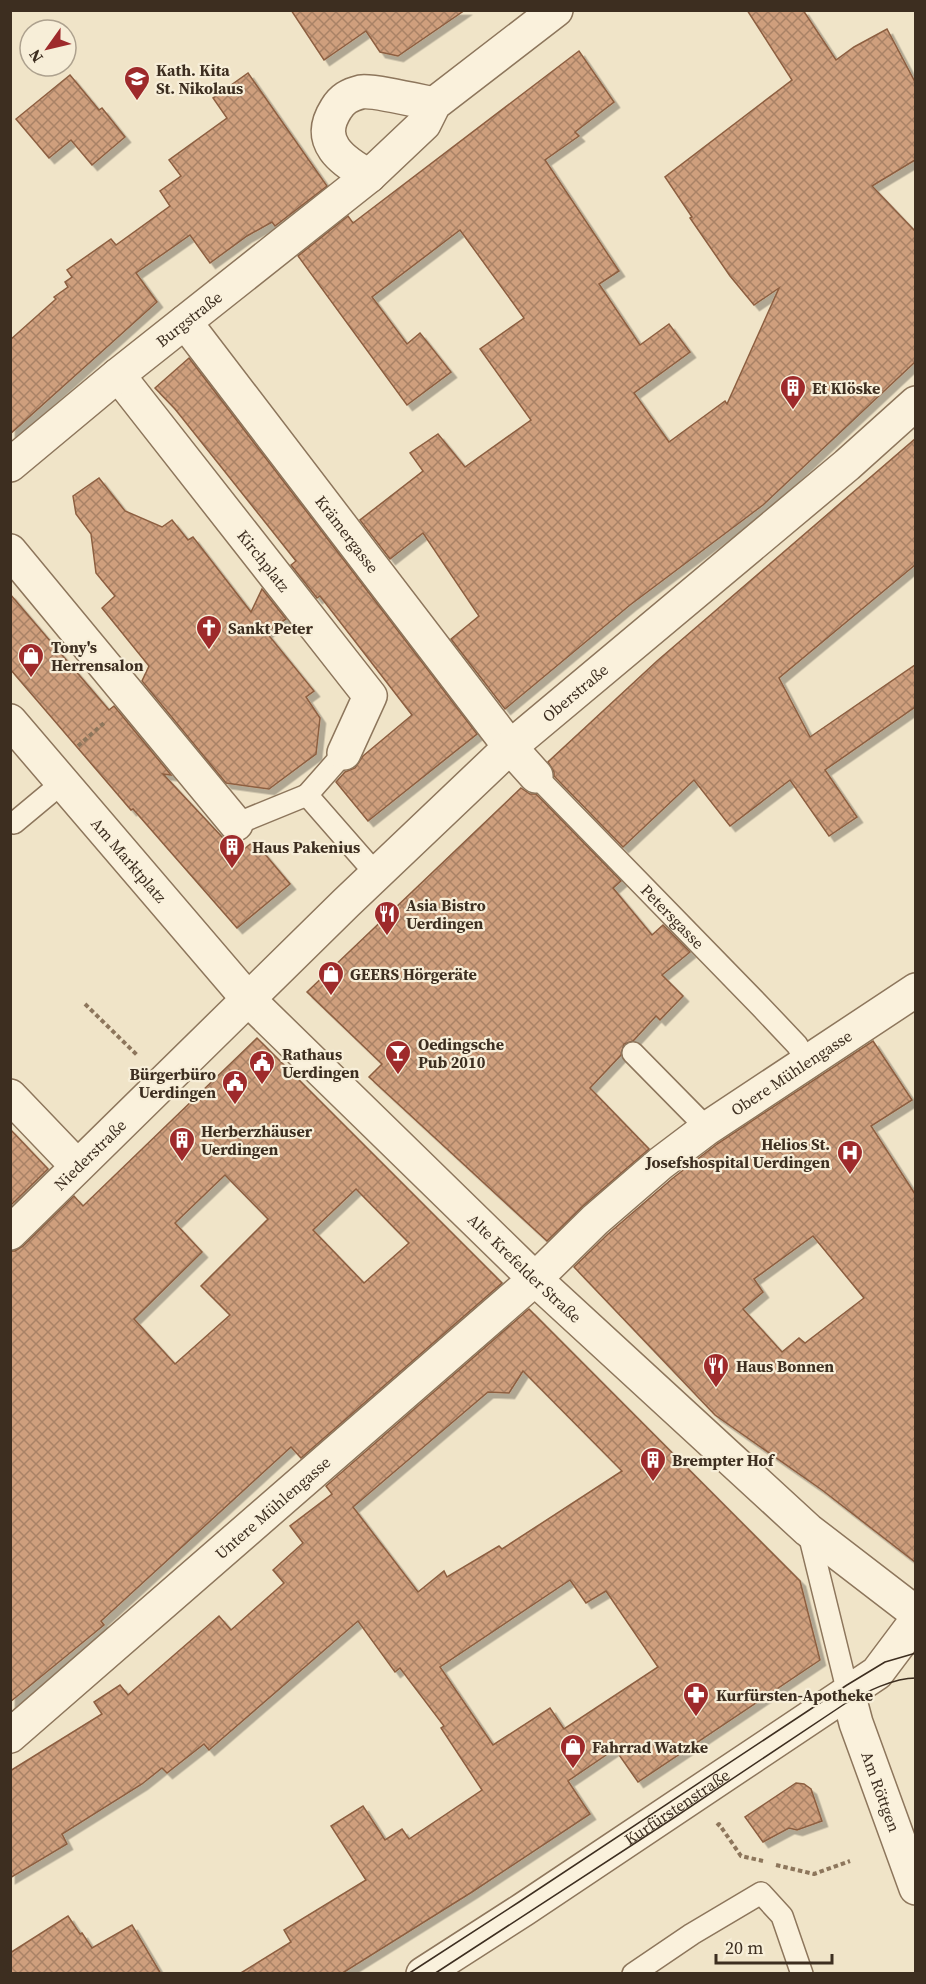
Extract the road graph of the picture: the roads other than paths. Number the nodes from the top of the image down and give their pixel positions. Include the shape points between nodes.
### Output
1 (556, 10) edge
2 (434, 104) junction
3 (369, 176) junction
4 (185, 322) junction
5 (117, 375) junction
6 (915, 403) edge
7 (10, 465) edge
8 (10, 551) edge
9 (10, 721) edge
10 (510, 747) junction
11 (344, 753) joint
12 (56, 776) junction
13 (536, 776) joint
14 (307, 795) junction
15 (14, 823) dead end
16 (236, 824) joint
17 (376, 874) junction
18 (915, 990) edge
19 (248, 999) junction
20 (633, 1053) dead end
21 (807, 1062) junction
22 (10, 1096) edge
23 (706, 1129) junction
24 (77, 1166) junction
25 (10, 1233) edge
26 (535, 1279) junction
27 (808, 1530) junction
28 (915, 1613) edge
29 (915, 1621) edge
30 (848, 1693) junction
31 (10, 1736) edge
32 (915, 1888) edge
33 (423, 1974) edge
34 (633, 1974) edge
35 (802, 1974) edge

1 - 2 street, Burgstraße
2 - 3 street, Burgstraße via 424,124
2 - 3 street via 363,92 342,99 327,131 332,147 347,164
3 - 4 street, Burgstraße
4 - 5 street, Burgstraße
4 - 10 street, Krämergasse
5 - 7 street, Burgstraße
5 - 11 street, Kirchplatz via 370,696
6 - 10 street, Oberstraße via 838,473
8 - 16 street
9 - 12 street, Am Marktplatz
10 - 13 street, Krämergasse
10 - 17 street, Oberstraße
11 - 14 lane
12 - 15 lane
12 - 19 street, Am Marktplatz
13 - 21 lane, Petersgasse via 762,1008 797,1045
14 - 16 lane
14 - 17 lane
17 - 19 street, Oberstraße
18 - 21 street, Obere Mühlengasse
19 - 24 street, Niederstraße
19 - 26 street, Alte Krefelder Straße
20 - 23 lane
21 - 23 street, Obere Mühlengasse
22 - 24 street
23 - 26 street, Obere Mühlengasse via 596,1220
24 - 25 street, Niederstraße
26 - 27 street, Alte Krefelder Straße
26 - 31 street, Untere Mühlengasse
27 - 28 street, Alte Krefelder Straße
27 - 30 lane
29 - 30 street, Kurfürstenstraße via 877,1673
30 - 32 street, Am Röttgen
30 - 33 street, Kurfürstenstraße
34 - 35 lane via 761,1893 782,1916

